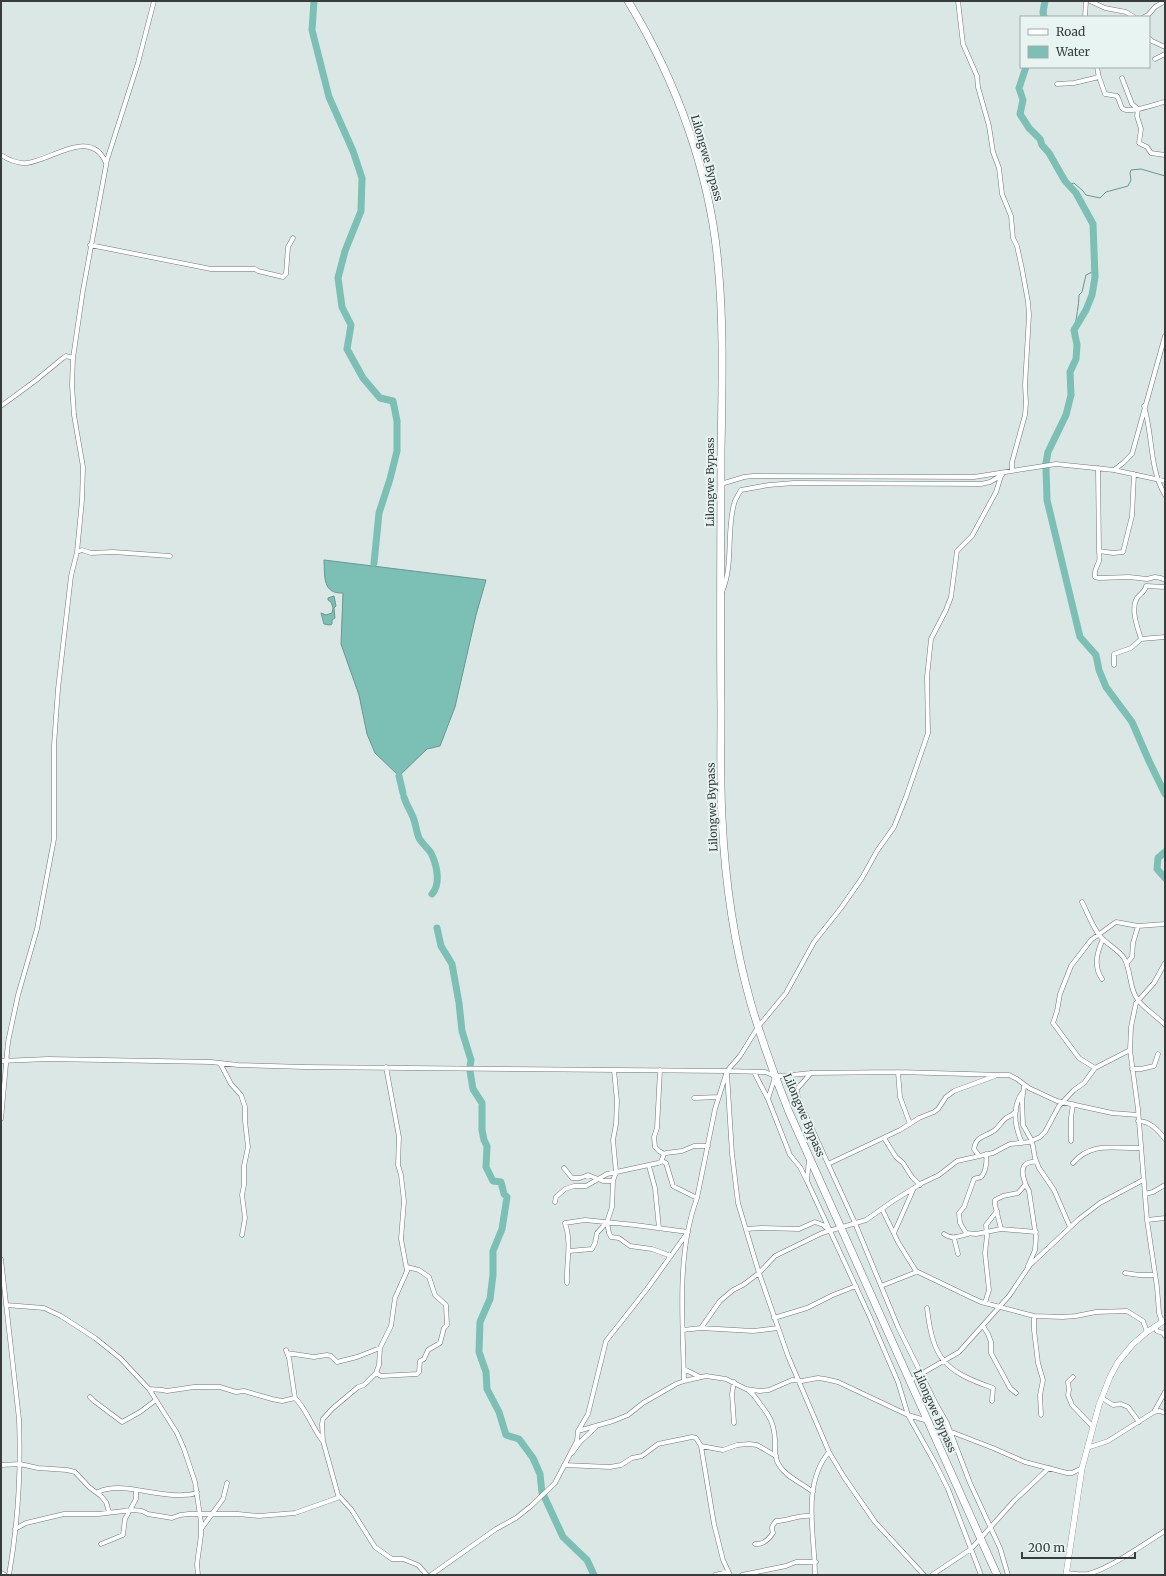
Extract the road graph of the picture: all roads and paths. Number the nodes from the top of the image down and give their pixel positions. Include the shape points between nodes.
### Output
1 (154, 1) edge
2 (628, 1) edge
3 (958, 1) edge
4 (1086, 1) edge
5 (1090, 1) edge
6 (1165, 1) edge
7 (1085, 16) edge
8 (1133, 16) edge
9 (1146, 16) edge
10 (1150, 39) edge
11 (1165, 47) edge
12 (1165, 54) edge
13 (1155, 59) dead end
14 (1098, 68) edge
15 (1100, 78) junction
16 (1122, 78) dead end
17 (1057, 84) dead end
18 (1165, 102) edge
19 (1138, 110) junction
20 (1, 155) edge
21 (1165, 155) edge
22 (106, 164) junction
23 (293, 238) dead end
24 (90, 245) junction
25 (1165, 336) edge
26 (73, 358) junction
27 (1, 406) edge
28 (1144, 406) junction
29 (1098, 468) junction
30 (1009, 470) junction
31 (1114, 470) junction
32 (1134, 474) junction
33 (1001, 476) junction
34 (1158, 480) junction
35 (1165, 480) edge
36 (721, 484) junction
37 (1165, 495) edge
38 (1099, 551) junction
39 (77, 552) junction
40 (170, 556) dead end
41 (1165, 580) edge
42 (1165, 587) edge
43 (720, 597) junction
44 (1165, 637) edge
45 (1141, 639) junction
46 (1114, 665) dead end
47 (1082, 902) dead end
48 (1165, 924) edge
49 (1138, 926) junction
50 (1098, 934) junction
51 (1103, 939) junction
52 (1127, 963) junction
53 (1165, 963) edge
54 (1102, 979) dead end
55 (1138, 1001) junction
56 (1165, 1025) edge
57 (758, 1027) junction
58 (1130, 1050) junction
59 (1158, 1054) dead end
60 (1, 1062) edge
61 (6, 1062) junction
62 (220, 1063) junction
63 (386, 1067) junction
64 (1095, 1068) junction
65 (1132, 1069) junction
66 (614, 1070) junction
67 (660, 1070) junction
68 (727, 1071) junction
69 (754, 1072) junction
70 (898, 1072) junction
71 (811, 1073) junction
72 (997, 1075) junction
73 (775, 1076) junction
74 (1024, 1086) junction
75 (1022, 1093) junction
76 (718, 1097) junction
77 (694, 1098) dead end
78 (768, 1099) junction
79 (1063, 1102) junction
80 (1072, 1104) junction
81 (1016, 1110) junction
82 (1138, 1115) junction
83 (1, 1120) edge
84 (1138, 1121) junction
85 (910, 1124) junction
86 (1165, 1130) edge
87 (1158, 1132) junction
88 (884, 1138) junction
89 (1165, 1139) edge
90 (1032, 1141) junction
91 (1071, 1141) dead end
92 (1022, 1143) junction
93 (708, 1146) junction
94 (1140, 1148) junction
95 (664, 1154) junction
96 (986, 1154) junction
97 (809, 1156) junction
98 (979, 1156) junction
99 (662, 1161) junction
100 (1036, 1161) junction
101 (1073, 1163) dead end
102 (828, 1164) junction
103 (649, 1166) junction
104 (564, 1168) dead end
105 (616, 1172) junction
106 (598, 1179) junction
107 (807, 1180) junction
108 (1144, 1180) junction
109 (613, 1181) junction
110 (920, 1185) junction
111 (1025, 1185) junction
112 (1165, 1185) edge
113 (914, 1190) junction
114 (1145, 1194) junction
115 (697, 1198) junction
116 (555, 1202) dead end
117 (882, 1209) junction
118 (997, 1210) junction
119 (1165, 1218) edge
120 (1147, 1220) junction
121 (607, 1222) junction
122 (854, 1223) junction
123 (840, 1227) junction
124 (1070, 1227) junction
125 (659, 1228) junction
126 (1001, 1229) junction
127 (746, 1230) junction
128 (829, 1230) junction
129 (688, 1232) junction
130 (987, 1232) junction
131 (1036, 1232) junction
132 (894, 1233) junction
133 (944, 1234) dead end
134 (968, 1234) junction
135 (242, 1235) dead end
136 (954, 1238) junction
137 (569, 1251) junction
138 (958, 1254) dead end
139 (670, 1256) junction
140 (1, 1259) edge
141 (407, 1267) junction
142 (916, 1270) junction
143 (1025, 1272) junction
144 (759, 1273) junction
145 (1126, 1273) dead end
146 (1155, 1275) junction
147 (567, 1283) dead end
148 (856, 1286) junction
149 (881, 1286) junction
150 (985, 1303) junction
151 (6, 1305) junction
152 (1001, 1306) junction
153 (927, 1308) dead end
154 (1034, 1316) junction
155 (774, 1318) junction
156 (1163, 1322) edge
157 (983, 1326) junction
158 (1155, 1326) junction
159 (701, 1328) junction
160 (778, 1328) junction
161 (682, 1330) junction
162 (1147, 1332) junction
163 (1165, 1336) edge
164 (380, 1348) junction
165 (943, 1362) junction
166 (684, 1369) junction
167 (376, 1373) junction
168 (922, 1374) junction
169 (700, 1377) junction
170 (1073, 1377) dead end
171 (684, 1380) junction
172 (909, 1380) junction
173 (799, 1381) junction
174 (734, 1382) junction
175 (149, 1389) junction
176 (746, 1389) junction
177 (1165, 1392) edge
178 (1016, 1393) dead end
179 (90, 1396) dead end
180 (295, 1398) junction
181 (1102, 1398) junction
182 (156, 1400) junction
183 (992, 1401) dead end
184 (1154, 1412) junction
185 (1165, 1413) edge
186 (908, 1414) junction
187 (1041, 1415) dead end
188 (928, 1421) junction
189 (734, 1422) dead end
190 (1139, 1422) junction
191 (597, 1426) junction
192 (1093, 1427) junction
193 (578, 1431) junction
194 (949, 1431) junction
195 (933, 1432) junction
196 (322, 1441) junction
197 (701, 1446) junction
198 (1087, 1448) junction
199 (829, 1452) junction
200 (776, 1456) junction
201 (20, 1464) junction
202 (1, 1465) edge
203 (564, 1465) junction
204 (1049, 1468) junction
205 (1082, 1468) junction
206 (227, 1483) dead end
207 (136, 1491) junction
208 (98, 1492) junction
209 (197, 1492) junction
210 (812, 1492) junction
211 (340, 1498) junction
212 (129, 1511) junction
213 (109, 1512) junction
214 (214, 1513) junction
215 (199, 1514) junction
216 (812, 1516) junction
217 (990, 1528) junction
218 (15, 1529) junction
219 (201, 1530) junction
220 (1165, 1531) edge
221 (981, 1539) junction
222 (101, 1544) dead end
223 (755, 1544) dead end
224 (971, 1549) junction
225 (816, 1562) junction
226 (439, 1570) junction
227 (1, 1574) edge
228 (729, 1574) edge
229 (1066, 1574) edge
230 (5, 1575) edge
231 (9, 1575) edge
232 (198, 1575) edge
233 (428, 1575) edge
234 (431, 1575) edge
235 (440, 1575) edge
236 (715, 1575) edge
237 (742, 1575) edge
238 (815, 1575) edge
239 (924, 1575) edge
240 (932, 1575) edge
241 (981, 1575) edge
242 (997, 1575) edge
243 (1008, 1575) edge
244 (1083, 1575) edge

1 - 22 street
2 - 36 main road, Lilongwe Bypass via 655,50 675,95 695,149 708,196 721,296
3 - 30 street via 963,44 977,76 993,152 999,168 1002,194 1011,216 1013,238 1017,246 1028,302 1025,414
4 - 7 street
5 - 8 street
6 - 9 street
10 - 11 street
12 - 13 street
14 - 15 street
15 - 17 street
15 - 19 street via 1105,94 1117,96 1124,109
16 - 19 street via 1132,104
18 - 19 street
19 - 21 street via 1141,129 1139,143 1147,147 1151,153
20 - 22 street via 11,161 28,163 73,148 86,147 99,152
22 - 24 street
23 - 24 street via 288,247 286,274 283,277 254,269 211,269
24 - 26 street
25 - 28 street
26 - 27 street via 63,358
26 - 39 street via 73,398 83,467
28 - 31 street via 1132,454
28 - 34 street
29 - 30 street via 1050,464
29 - 31 street
29 - 38 street
30 - 33 street
30 - 36 street via 961,477 744,476
31 - 32 street
32 - 34 street
32 - 38 street via 1132,516 1123,552 1113,554
33 - 43 street via 981,484 794,483 769,484 741,490 734,502 727,580
33 - 57 street via 996,492 972,536 958,551 951,597 931,639 927,677 928,733 894,827 862,878 814,942 786,993
34 - 35 street
34 - 37 street
36 - 43 main road, Lilongwe Bypass
38 - 41 street via 1095,577 1155,577
39 - 40 street via 82,550 91,553
39 - 61 street via 71,576 58,689 54,745 54,846 36,934 15,1009
42 - 45 street via 1148,585 1137,599 1134,610
43 - 57 main road, Lilongwe Bypass via 723,832 736,939
44 - 45 street
45 - 46 street via 1131,648 1114,654
47 - 50 street
48 - 49 street
49 - 50 street via 1116,922
49 - 52 street via 1132,957
50 - 51 street
50 - 64 street via 1069,969 1053,1023 1079,1058
51 - 52 street via 1120,952
51 - 54 street via 1096,963
52 - 55 street via 1132,988
53 - 55 street
55 - 56 street
55 - 58 street via 1132,1020
57 - 68 street
57 - 73 main road, Lilongwe Bypass
58 - 64 street
58 - 65 street
59 - 65 street via 1154,1066 1141,1070
60 - 61 street
61 - 62 street via 48,1059
61 - 83 street
62 - 63 street
62 - 135 street via 231,1084 241,1095 245,1107 248,1146 242,1195
63 - 66 street
63 - 141 street via 399,1138 398,1165 404,1201 401,1239
64 - 79 street via 1084,1083
65 - 82 street
66 - 67 street
66 - 105 street via 617,1101 613,1140
67 - 68 street
67 - 95 street via 654,1138 655,1147
68 - 69 street
68 - 76 street
68 - 127 street via 735,1182
69 - 73 street via 770,1073
69 - 78 street
70 - 71 street
70 - 72 street
70 - 85 street via 900,1097
71 - 73 street
71 - 102 street via 800,1084 797,1092
72 - 74 street via 1009,1075
72 - 85 street via 954,1091 936,1111
73 - 78 street
73 - 97 main road, Lilongwe Bypass
74 - 75 street
74 - 79 street via 1050,1099
75 - 81 street
75 - 90 street via 1024,1125
76 - 77 street
76 - 93 street
78 - 107 street via 790,1155
79 - 80 street
79 - 90 street via 1043,1134
80 - 82 street
80 - 91 street
81 - 92 street via 1017,1130
81 - 98 street via 993,1132 979,1138 974,1149
82 - 84 street
84 - 87 street via 1147,1122
84 - 94 street
85 - 88 street
86 - 87 street
87 - 89 street
88 - 102 street
88 - 110 street via 896,1157
90 - 92 street
90 - 100 street
92 - 96 street via 1010,1144
93 - 95 street via 694,1146
93 - 115 street
94 - 101 street via 1095,1148 1078,1157
94 - 108 street
95 - 99 street
96 - 98 street
96 - 134 street via 982,1174 974,1179 964,1207 959,1213 960,1223
97 - 107 street
97 - 123 main road, Lilongwe Bypass
98 - 110 street via 958,1161
99 - 103 street
99 - 115 street via 666,1163 674,1186
100 - 111 street via 1028,1163 1023,1168
100 - 124 street via 1054,1190
102 - 122 street
103 - 105 street
103 - 125 street via 655,1188
104 - 106 street via 572,1178 588,1174
105 - 106 street
105 - 109 street
106 - 109 street
106 - 116 street via 586,1186 565,1189 556,1197
107 - 128 street
108 - 114 street
108 - 124 street via 1094,1207
109 - 121 street via 612,1207
110 - 113 street
111 - 118 street via 1018,1193 995,1200
111 - 131 street via 1029,1191
112 - 114 street
113 - 117 street
113 - 132 street
114 - 120 street
115 - 129 street
117 - 122 street via 866,1220
117 - 132 street
118 - 126 street
118 - 130 street via 986,1223
119 - 120 street
120 - 146 street
121 - 125 street
121 - 137 street via 597,1233 592,1249
121 - 137 street via 579,1220 565,1223 569,1236
121 - 139 street via 611,1237 619,1238 630,1246 652,1249
122 - 123 street
122 - 149 street
123 - 128 street
123 - 172 main road, Lilongwe Bypass
124 - 143 street
125 - 129 street
126 - 130 street
126 - 131 street
127 - 128 street via 799,1228 815,1222
127 - 144 street
128 - 144 street via 775,1256
128 - 148 street
129 - 139 street
129 - 161 street via 681,1295
130 - 134 street
130 - 150 street via 985,1253 989,1290
131 - 143 street via 1035,1250
132 - 142 street
133 - 136 street
134 - 136 street
136 - 138 street
137 - 147 street
139 - 193 street via 606,1341 588,1414
140 - 151 street
141 - 164 street via 395,1298 391,1326
141 - 167 street via 419,1270 429,1277 435,1295 446,1305 447,1325 440,1343 428,1350 424,1359 420,1361 417,1374 381,1376
142 - 149 street
142 - 150 street via 953,1290
143 - 152 street
144 - 155 street
144 - 159 street via 720,1302
145 - 146 street
146 - 156 street via 1159,1313
148 - 155 street via 807,1308
148 - 186 street via 898,1382
149 - 168 street
150 - 152 street
151 - 175 street via 39,1308 61,1316 124,1361
151 - 201 street via 19,1419
152 - 154 street
152 - 157 street
153 - 165 street via 933,1342
154 - 162 street via 1069,1317 1096,1312 1124,1311 1143,1321
154 - 187 street via 1038,1364 1043,1380 1040,1395
155 - 160 street
156 - 158 street
157 - 165 street via 959,1352
157 - 178 street via 991,1342 991,1354 1010,1388
158 - 162 street
158 - 163 street
159 - 160 street via 752,1331
159 - 161 street
160 - 173 street
161 - 166 street
162 - 181 street via 1128,1348 1118,1362
164 - 167 street
164 - 180 street via 338,1362 327,1355 314,1357 286,1351 290,1358
165 - 168 street
165 - 183 street via 978,1383 993,1388
166 - 169 street
166 - 171 street
167 - 196 street via 323,1419
168 - 172 street
168 - 194 street
169 - 171 street
169 - 174 street via 713,1376
170 - 192 street via 1068,1382 1071,1403
171 - 191 street via 643,1403 628,1415
172 - 188 main road, Lilongwe Bypass
173 - 176 street via 787,1381 769,1390
173 - 186 street via 818,1378 838,1382
173 - 199 street
174 - 176 street
174 - 189 street
175 - 180 street via 167,1391 220,1387 282,1401
175 - 182 street
176 - 200 street via 756,1395 769,1414 774,1427
177 - 184 street
179 - 182 street via 122,1422
180 - 196 street
181 - 190 street via 1113,1405 1122,1404 1128,1407
181 - 192 street
182 - 209 street via 181,1442
184 - 185 street
184 - 190 street
186 - 188 street
186 - 224 street via 936,1463
188 - 195 main road, Lilongwe Bypass
190 - 198 street via 1108,1441
191 - 193 street
191 - 203 street via 580,1442
192 - 198 street
193 - 203 street via 577,1441
194 - 195 street
194 - 204 street via 1025,1462
194 - 217 street
195 - 221 main road, Lilongwe Bypass
196 - 211 street
197 - 200 street via 723,1450 750,1444 757,1445
197 - 203 street via 696,1438 692,1437 658,1444 642,1456 616,1466
197 - 228 street via 714,1524
198 - 205 street
199 - 210 street via 820,1468
199 - 239 street via 875,1522
200 - 210 street via 786,1473
201 - 202 street
201 - 208 street via 75,1472 89,1487
201 - 218 street
203 - 226 street via 555,1483 531,1506
204 - 205 street via 1072,1473
204 - 217 street
205 - 229 street
206 - 214 street via 223,1499
207 - 208 street via 120,1487
207 - 209 street via 176,1496 192,1495
207 - 212 street via 136,1499
208 - 213 street via 106,1502
209 - 215 street
210 - 216 street
211 - 214 street via 295,1513 259,1516
211 - 233 street via 351,1509 375,1547 392,1559 404,1559 418,1565
212 - 213 street
212 - 215 street via 137,1510 172,1518
212 - 222 street via 123,1535
213 - 218 street via 64,1514 26,1523
214 - 215 street
214 - 219 street
215 - 219 street
216 - 223 street via 776,1521 772,1525 773,1534 769,1539
216 - 225 street
217 - 221 street
217 - 243 street via 1000,1548
218 - 231 street
219 - 232 street via 196,1564
220 - 244 street via 1110,1564
221 - 224 street
221 - 242 main road, Lilongwe Bypass
224 - 240 street
224 - 241 street
225 - 237 street via 796,1562
225 - 238 street
226 - 234 street
226 - 235 street
227 - 230 street
228 - 236 street
229 - 244 street

